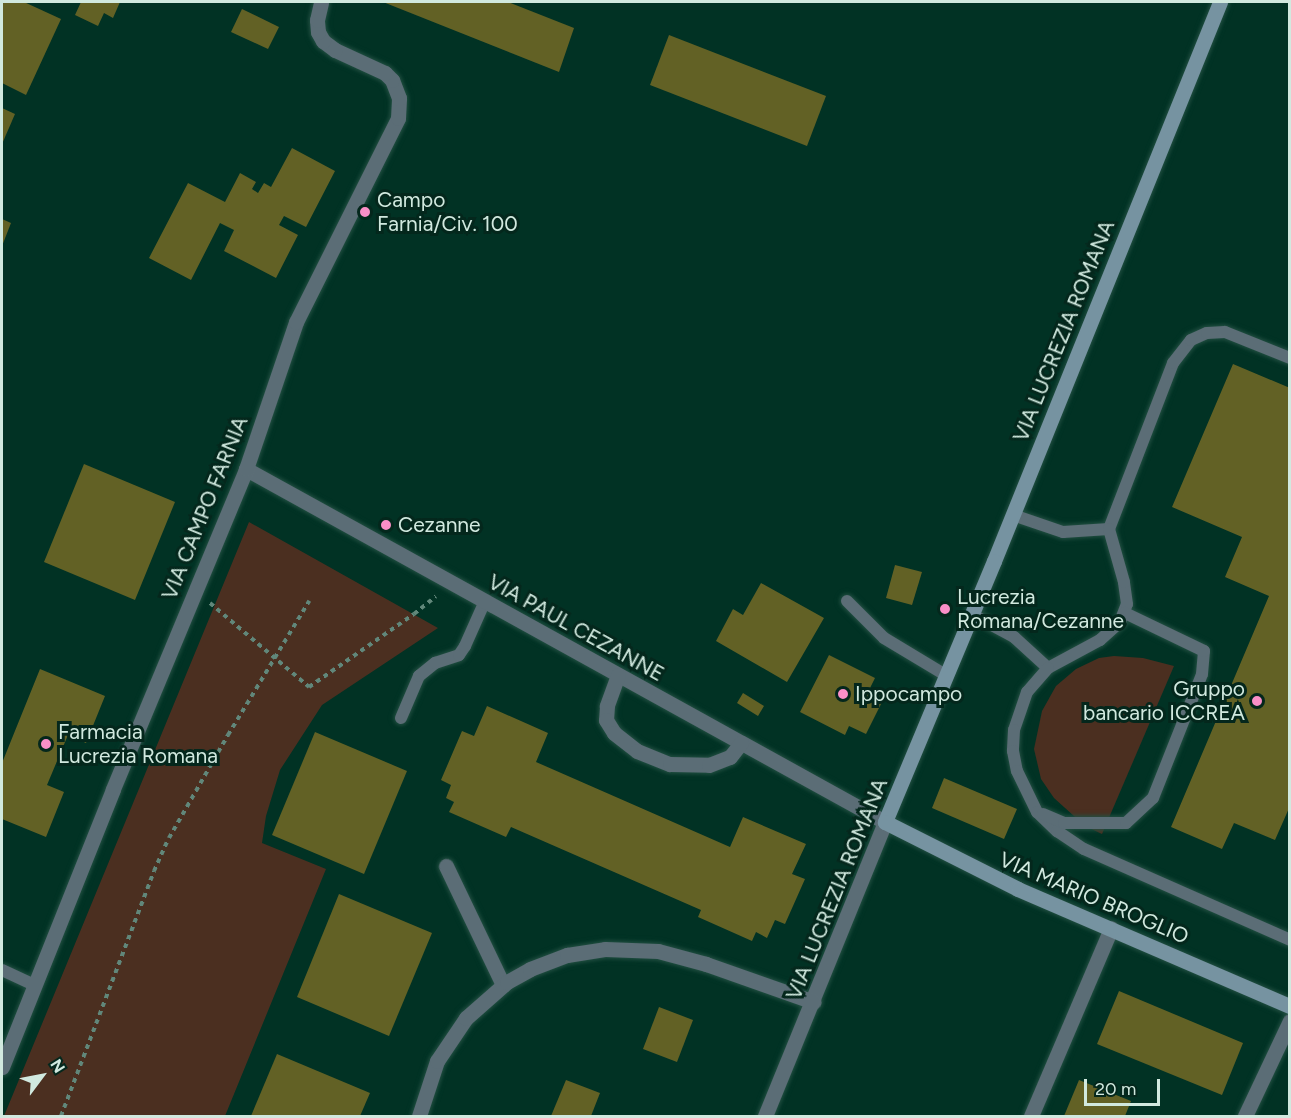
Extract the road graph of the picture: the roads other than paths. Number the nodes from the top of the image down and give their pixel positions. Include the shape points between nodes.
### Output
1 (321, 2) edge
2 (1220, 2) edge
3 (1290, 358) edge
4 (246, 469) junction
5 (1013, 515) junction
6 (1109, 529) junction
7 (485, 601) junction
8 (847, 601) dead end
9 (1125, 613) junction
10 (973, 615) junction
11 (1048, 668) junction
12 (618, 675) junction
13 (947, 676) junction
14 (401, 718) dead end
15 (741, 743) junction
16 (1037, 812) junction
17 (885, 822) junction
18 (446, 866) dead end
19 (1111, 928) junction
20 (1290, 940) edge
21 (2, 970) edge
22 (34, 985) junction
23 (503, 985) junction
24 (814, 1002) junction
25 (1290, 1006) edge
26 (1290, 1021) edge
27 (2, 1067) edge
28 (419, 1116) edge
29 (765, 1116) edge
30 (1031, 1116) edge
31 (1245, 1116) edge

1 - 4 street, VIA CAMPO FARNIA via 317,20 323,40 392,80 400,108 392,132 296,322
2 - 5 street, VIA LUCREZIA ROMANA
3 - 6 lane via 1225,332 1207,333 1184,346 1173,363
4 - 7 street, VIA PAUL CEZANNE
4 - 22 street, VIA CAMPO FARNIA
5 - 6 lane via 1063,532
5 - 10 street, VIA LUCREZIA ROMANA
6 - 9 lane via 1124,582
7 - 12 street, VIA PAUL CEZANNE
7 - 14 lane via 459,655 435,663 419,676
8 - 13 lane via 884,638
9 - 11 lane via 1113,631
9 - 16 lane via 1204,651 1202,674 1152,798 1126,823 1064,822
10 - 11 lane via 1014,637
10 - 13 street, VIA LUCREZIA ROMANA
11 - 16 lane via 1027,692 1014,730 1017,771
12 - 15 street, VIA PAUL CEZANNE
12 - 15 street via 606,720 614,733 636,751 670,764 709,765 730,757
13 - 17 street, VIA LUCREZIA ROMANA
15 - 17 street, VIA PAUL CEZANNE
16 - 20 lane via 1084,849
17 - 19 street, VIA MARIO BROGLIO via 983,873
17 - 24 street, VIA LUCREZIA ROMANA
18 - 23 street
19 - 25 street, VIA MARIO BROGLIO
19 - 30 street
21 - 22 lane
22 - 27 street, VIA CAMPO FARNIA
23 - 24 street via 530,969 567,955 632,949 686,958
23 - 28 street via 475,1009 444,1049 432,1072
24 - 29 street, VIA LUCREZIA ROMANA
26 - 31 street

